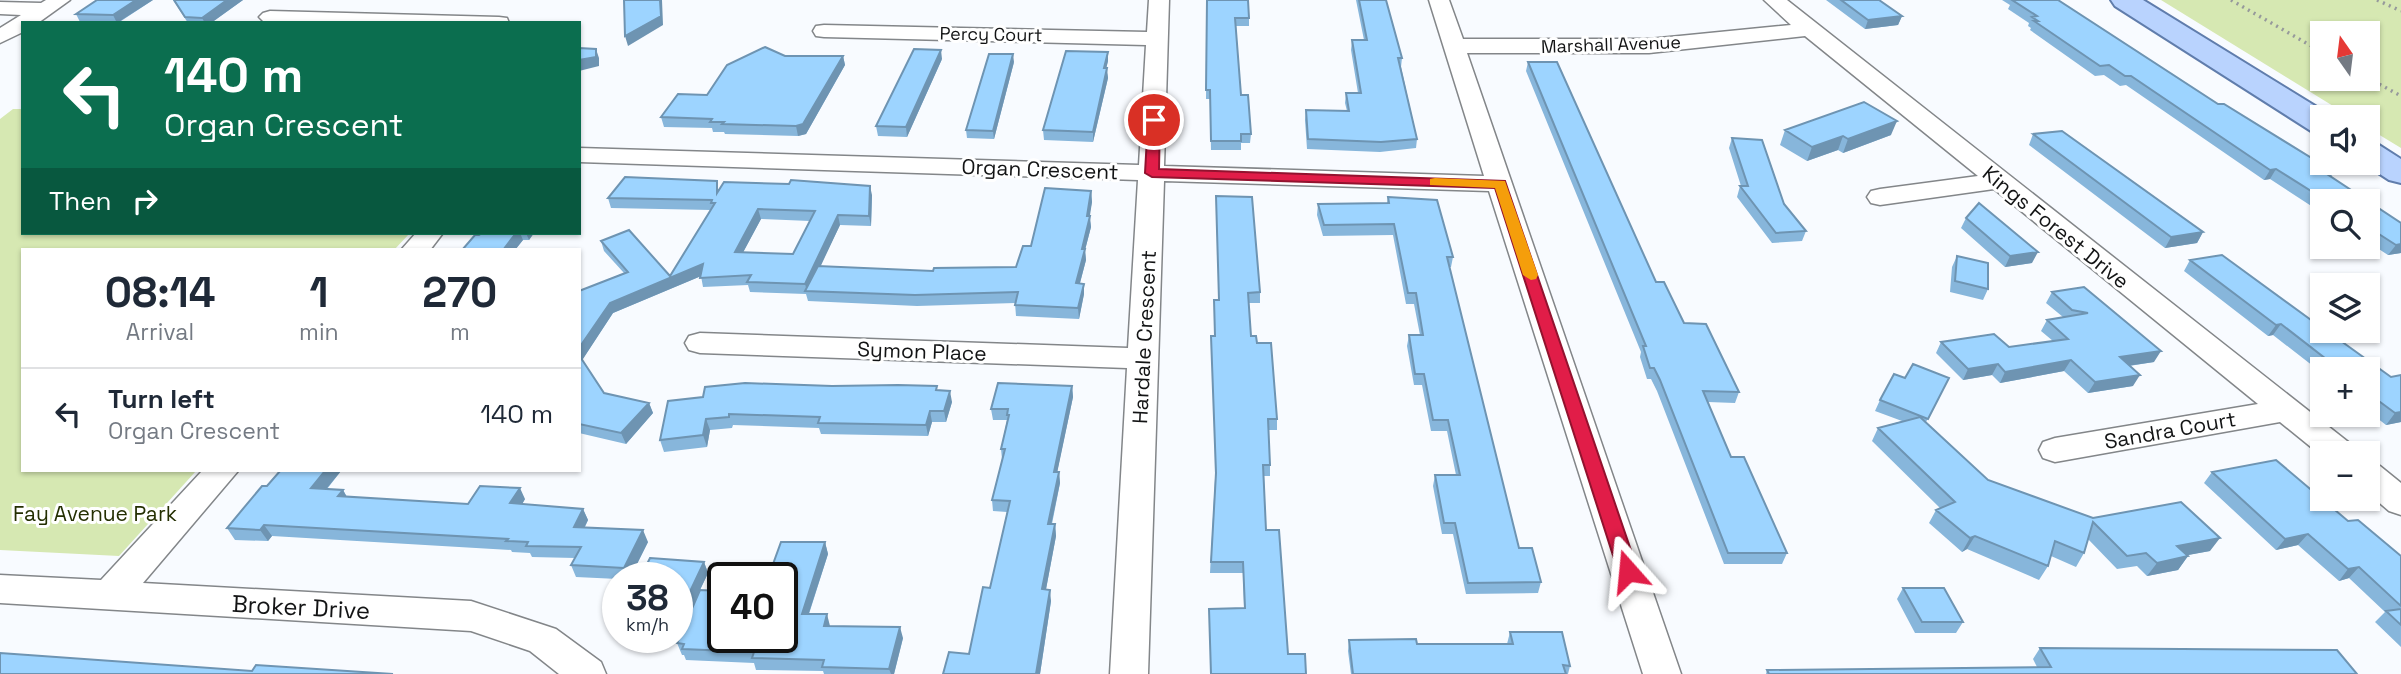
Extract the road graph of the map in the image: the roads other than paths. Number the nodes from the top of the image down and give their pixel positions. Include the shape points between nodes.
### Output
1 (292, 0) edge
2 (1159, 0) edge
3 (1440, 0) edge
4 (1773, 0) edge
5 (2124, 0) edge
6 (52, 5) edge
7 (0, 8) edge
8 (266, 20) edge
9 (26, 21) edge
10 (344, 21) edge
11 (21, 24) edge
12 (1810, 29) junction
13 (824, 31) dead end
14 (0, 37) edge
15 (1157, 39) junction
16 (1454, 46) junction
17 (2310, 116) edge
18 (581, 155) edge
19 (2380, 160) edge
20 (1152, 173) junction
21 (2401, 173) edge
22 (1998, 181) junction
23 (1501, 184) junction
24 (1881, 197) dead end
25 (700, 343) dead end
26 (1144, 359) junction
27 (2284, 410) junction
28 (2324, 441) edge
29 (2055, 450) dead end
30 (220, 472) edge
31 (2380, 485) edge
32 (2401, 502) edge
33 (0, 589) edge
34 (110, 595) junction
35 (587, 674) edge
36 (1129, 674) edge
37 (1662, 674) edge

1 - 8 street
2 - 15 street, Hardale Crescent
3 - 16 street
4 - 12 street, Kings Forest Drive
5 - 17 main road
6 - 7 street
6 - 9 street
8 - 10 street
11 - 14 street
12 - 16 street, Marshall Avenue via 1649,46
12 - 22 street, Kings Forest Drive
13 - 15 street, Percy Court
15 - 20 street, Hardale Crescent
16 - 23 street
18 - 20 street, Organ Crescent
19 - 21 main road
20 - 23 street, Organ Crescent
20 - 26 street, Hardale Crescent
22 - 24 street
22 - 27 street, Kings Forest Drive
23 - 37 street
25 - 26 street, Symon Place
26 - 36 street, Hardale Crescent
27 - 28 street, Kings Forest Drive
27 - 29 street, Sandra Court
30 - 34 street
31 - 32 street
33 - 34 street, Broker Drive
34 - 35 street, Broker Drive via 471,616 543,640

